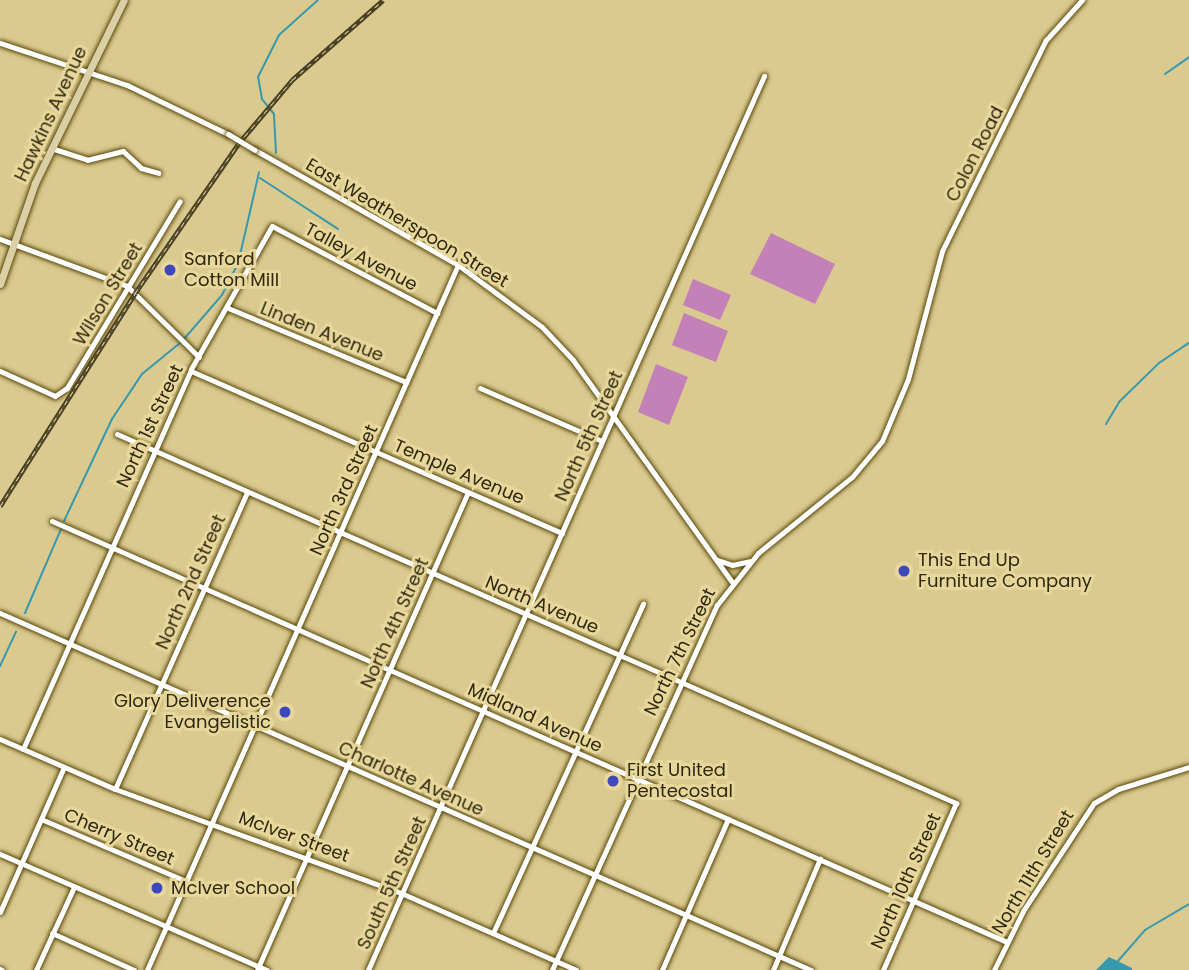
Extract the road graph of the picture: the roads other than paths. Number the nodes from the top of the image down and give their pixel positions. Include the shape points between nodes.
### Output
1 (124, 0) edge
2 (1082, 0) edge
3 (0, 43) edge
4 (89, 70) junction
5 (764, 76) dead end
6 (51, 148) junction
7 (158, 173) dead end
8 (180, 201) dead end
9 (272, 226) joint
10 (0, 239) edge
11 (12, 243) junction
12 (458, 265) junction
13 (0, 284) edge
14 (127, 286) junction
15 (228, 308) junction
16 (437, 313) junction
17 (919, 335) joint
18 (199, 357) junction
19 (0, 371) edge
20 (191, 371) junction
21 (407, 382) junction
22 (480, 388) dead end
23 (613, 416) junction
24 (117, 434) dead end
25 (602, 440) junction
26 (154, 450) junction
27 (376, 452) junction
28 (247, 492) junction
29 (468, 492) junction
30 (52, 521) dead end
31 (340, 533) junction
32 (562, 533) junction
33 (110, 548) junction
34 (716, 559) junction
35 (751, 561) junction
36 (432, 573) junction
37 (732, 582) junction
38 (204, 587) junction
39 (643, 604) dead end
40 (0, 613) edge
41 (526, 614) junction
42 (297, 629) junction
43 (69, 644) junction
44 (619, 653) junction
45 (390, 669) junction
46 (679, 681) junction
47 (161, 684) junction
48 (482, 710) junction
49 (255, 725) junction
50 (0, 739) edge
51 (23, 749) junction
52 (575, 751) junction
53 (347, 766) junction
54 (64, 767) junction
55 (1189, 767) edge
56 (636, 778) junction
57 (115, 789) junction
58 (956, 803) joint
59 (441, 808) junction
60 (41, 819) junction
61 (728, 819) junction
62 (212, 822) junction
63 (532, 847) junction
64 (0, 854) edge
65 (308, 856) junction
66 (820, 859) junction
67 (21, 863) junction
68 (594, 875) junction
69 (186, 881) junction
70 (74, 887) junction
71 (401, 893) junction
72 (914, 900) junction
73 (0, 912) edge
74 (685, 916) junction
75 (166, 926) junction
76 (52, 933) junction
77 (493, 933) junction
78 (1007, 942) junction
79 (780, 956) junction
80 (556, 961) junction
81 (258, 968) edge
82 (36, 970) edge
83 (134, 970) edge
84 (147, 970) edge
85 (267, 970) edge
86 (368, 970) edge
87 (552, 970) edge
88 (576, 970) edge
89 (662, 970) edge
90 (774, 970) edge
91 (811, 970) edge
92 (883, 970) edge
93 (995, 970) edge

1 - 4 main road, Hawkins Avenue
2 - 17 street, Colon Road via 1060,19 1046,40 957,219 942,251
3 - 4 street, East Weatherspoon Street
4 - 6 main road, Hawkins Avenue
4 - 12 street, East Weatherspoon Street, bridge via 228,134
5 - 23 street, North 5th Street
6 - 7 street via 87,160 122,151 141,168
6 - 11 main road, Hawkins Avenue
8 - 14 street, Wilson Street
9 - 15 street, North 1st Street
9 - 16 street, Talley Avenue
10 - 11 street
11 - 13 main road, Hawkins Avenue
11 - 14 street
12 - 16 street, North 3rd Street
12 - 23 street, East Weatherspoon Street via 542,327 573,360
14 - 18 street
14 - 19 street, Wilson Street via 115,314 67,388 55,396
15 - 18 street, North 1st Street
15 - 21 street, Linden Avenue
16 - 21 street, North 3rd Street
17 - 35 street, North 7th Street via 897,409 874,454
18 - 20 street, North 1st Street
20 - 26 street, North 1st Street
20 - 27 street, Temple Avenue
21 - 27 street, North 3rd Street
22 - 25 street
23 - 25 street, North 5th Street
23 - 34 street, East Weatherspoon Street
24 - 26 street, North Avenue
25 - 32 street, North 5th Street
26 - 28 street, North Avenue
26 - 33 street, North 1st Street
27 - 29 street, Temple Avenue
27 - 31 street, North 3rd Street
28 - 31 street, North Avenue
28 - 38 street, North 2nd Street
29 - 32 street, Temple Avenue
29 - 36 street, North 4th Street
30 - 33 street, Midland Avenue
31 - 36 street, North Avenue
31 - 42 street, North 3rd Street
32 - 41 street, North 5th Street
33 - 38 street, Midland Avenue
33 - 43 street, North 1st Street
34 - 35 street via 732,565
34 - 37 street, East Weatherspoon Street
35 - 37 street, North 7th Street
36 - 41 street, North Avenue
36 - 45 street, North 4th Street
37 - 46 street, North 7th Street
38 - 42 street, Midland Avenue
38 - 47 street, North 2nd Street
39 - 44 street
40 - 43 street, Charlotte Avenue
41 - 44 street, North Avenue
41 - 48 street, North 5th Street
42 - 45 street, Midland Avenue
42 - 49 street, North 3rd Street
43 - 47 street, Charlotte Avenue
43 - 51 street, North 1st Street
44 - 46 street, North Avenue
44 - 52 street
45 - 48 street, Midland Avenue
45 - 53 street, North 4th Street
46 - 56 street, North 7th Street
46 - 58 street, North Avenue
47 - 49 street, Charlotte Avenue
47 - 57 street, North 2nd Street
48 - 52 street, Midland Avenue
48 - 59 street, North 5th Street
49 - 53 street, Charlotte Avenue
49 - 62 street, North 3rd Street
50 - 51 street, McIver Street
51 - 54 street, McIver Street
52 - 56 street, Midland Avenue
52 - 63 street
53 - 59 street, Charlotte Avenue
53 - 65 street, North 4th Street
54 - 57 street, McIver Street
54 - 60 street
55 - 78 street, North 11th Street via 1103,796 1087,810
56 - 61 street, Midland Avenue
56 - 68 street, North 7th Street
57 - 62 street, McIver Street
58 - 72 street, North 10th Street
59 - 63 street, Charlotte Avenue
59 - 71 street, South 5th Street
60 - 67 street
60 - 69 street, Cherry Street
61 - 66 street, Midland Avenue
61 - 74 street
62 - 65 street, McIver Street
62 - 69 street, North 3rd Street
63 - 68 street, Charlotte Avenue
63 - 77 street
64 - 67 street
65 - 71 street, McIver Street
65 - 81 street, North 4th Street
66 - 72 street, Midland Avenue
66 - 79 street
67 - 70 street
67 - 73 street
68 - 74 street, Charlotte Avenue
68 - 80 street, North 7th Street
69 - 75 street, North 3rd Street
70 - 75 street
70 - 76 street
71 - 77 street, McIver Street
71 - 86 street, South 5th Street
72 - 78 street, Midland Avenue
72 - 92 street, North 10th Street
74 - 79 street, Charlotte Avenue
74 - 89 street
75 - 81 street
75 - 84 street, North 3rd Street
76 - 82 street
76 - 83 street
77 - 80 street, McIver Street
78 - 93 street, North 11th Street
79 - 90 street
79 - 91 street, Charlotte Avenue
80 - 87 street, North 7th Street
80 - 88 street, McIver Street
81 - 85 street

